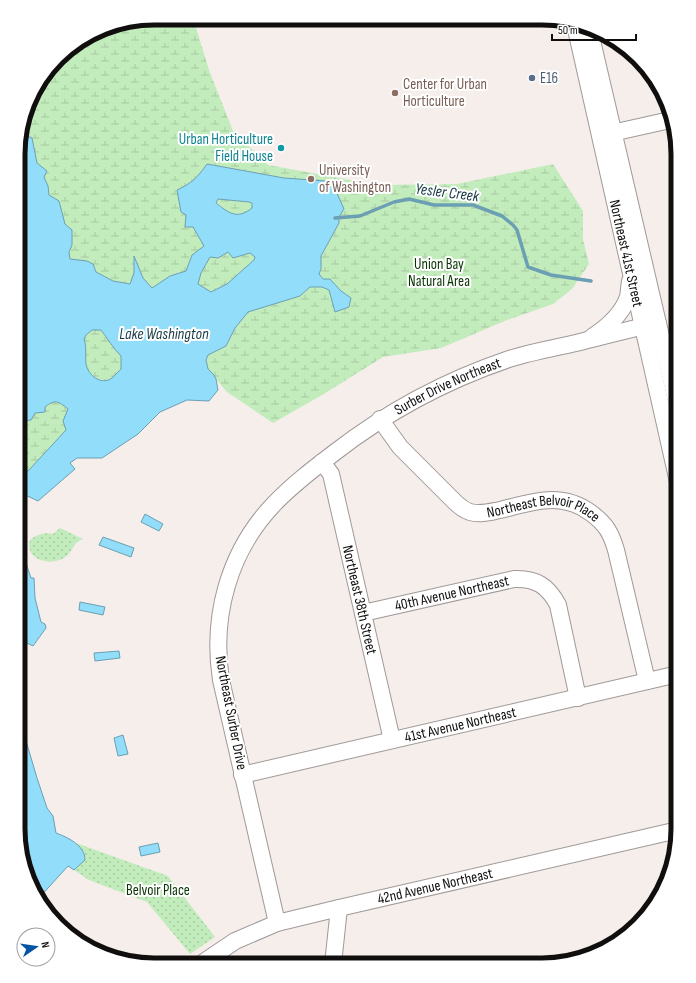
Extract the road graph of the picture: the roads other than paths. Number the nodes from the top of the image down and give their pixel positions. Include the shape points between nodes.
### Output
1 (576, 29) edge
2 (590, 35) edge
3 (667, 121) edge
4 (607, 134) junction
5 (631, 276) junction
6 (658, 323) junction
7 (642, 327) junction
8 (587, 340) junction
9 (671, 379) edge
10 (380, 419) junction
11 (671, 452) edge
12 (322, 462) junction
13 (363, 613) junction
14 (671, 676) edge
15 (647, 681) junction
16 (578, 698) junction
17 (392, 740) junction
18 (242, 775) junction
19 (671, 832) edge
20 (339, 908) junction
21 (277, 923) junction
22 (210, 958) edge
23 (334, 958) edge

1 - 4 street, Northeast 41st Street
2 - 4 street, Northeast 41st Street
3 - 4 street
4 - 5 street, Northeast 41st Street
4 - 6 street, Northeast 41st Street
5 - 7 street, Northeast 41st Street
5 - 8 street, Surber Drive Northeast via 628,297 614,319
6 - 7 street, Surber Drive Northeast
6 - 9 street, Northeast 41st Street
7 - 8 street, Surber Drive Northeast
7 - 11 street, Northeast 41st Street
8 - 10 street, Surber Drive Northeast via 525,355 469,374 423,395
10 - 12 street, Surber Drive Northeast
10 - 15 street, Northeast Belvoir Place via 400,447 455,502 469,512 489,512 557,500 576,504 605,525 616,550
12 - 13 street, Northeast 38th Street via 331,474
12 - 18 street, Northeast Surber Drive via 289,489 254,529 242,549 226,590 218,628 219,668
13 - 16 street, 40th Avenue Northeast via 514,579 523,578 540,584 547,589 558,605
13 - 17 street, Northeast 38th Street
14 - 15 street, 41st Avenue Northeast
15 - 16 street, 41st Avenue Northeast
16 - 17 street, 41st Avenue Northeast
17 - 18 street, 41st Avenue Northeast
18 - 21 street, Northeast Surber Drive
19 - 20 street, 42nd Avenue Northeast
20 - 21 street, 42nd Avenue Northeast
20 - 23 street
21 - 22 street, 42nd Avenue Northeast via 235,941

